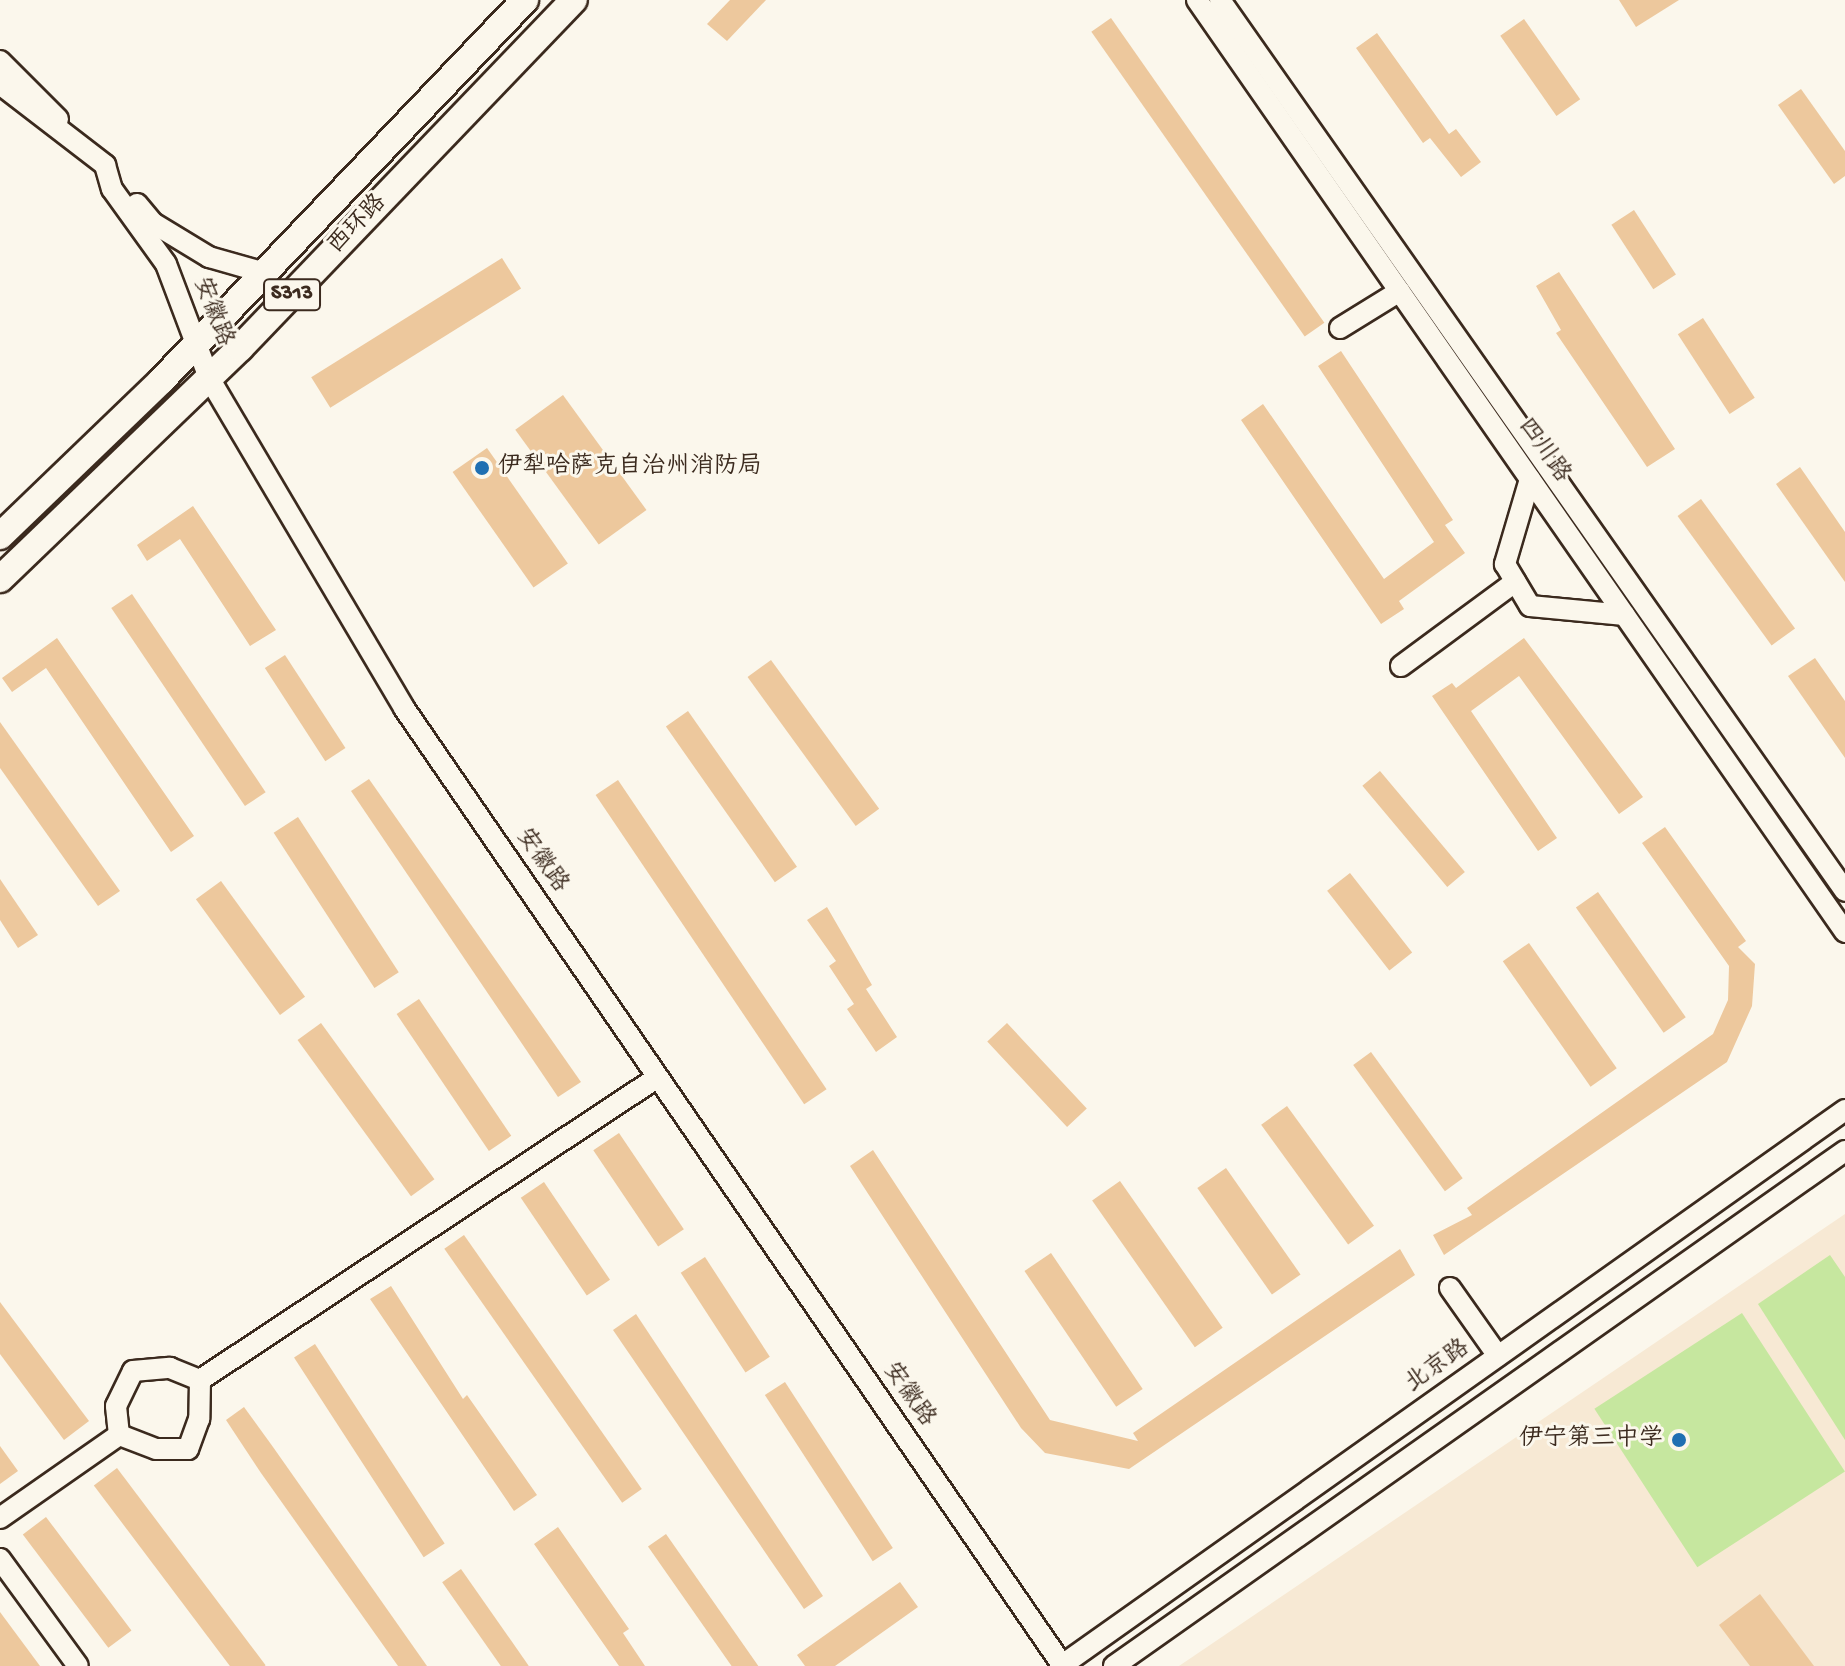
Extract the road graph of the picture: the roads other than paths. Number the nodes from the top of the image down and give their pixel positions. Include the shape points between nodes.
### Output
1 (525, 0) edge
2 (574, 0) edge
3 (1197, 0) edge
4 (1220, 0) edge
5 (0, 61) edge
6 (0, 84) edge
7 (105, 165) junction
8 (265, 273) junction
9 (1400, 291) junction
10 (1340, 328) dead end
11 (198, 344) junction
12 (209, 378) junction
13 (1530, 479) junction
14 (0, 536) edge
15 (0, 579) edge
16 (1515, 582) junction
17 (1625, 615) junction
18 (1401, 666) dead end
19 (1845, 891) edge
20 (1845, 932) edge
21 (658, 1077) junction
22 (1845, 1110) edge
23 (1845, 1151) edge
24 (1450, 1288) dead end
25 (1498, 1356) junction
26 (200, 1380) junction
27 (119, 1435) junction
28 (0, 1518) edge
29 (0, 1559) edge
30 (78, 1666) edge
31 (1062, 1666) edge
32 (1114, 1666) edge

1 - 8 main road, 西环路 / S313
2 - 12 main road, 西环路 / S313
3 - 9 street, 四川路
4 - 19 street, 四川路
5 - 7 street
6 - 7 street, 安徽路
7 - 8 street via 153,223 209,257
7 - 11 street, 安徽路 via 112,189 166,264
8 - 11 main road, 西环路 / S313
9 - 10 street
9 - 13 street, 四川路
11 - 12 street, 安徽路
11 - 14 main road, 西环路 / S313
12 - 15 main road, 西环路 / S313
12 - 21 street, 安徽路 via 404,708
13 - 16 street via 1505,564
13 - 17 street, 四川路
16 - 17 street via 1530,606
16 - 18 street
17 - 20 street, 四川路
21 - 26 street
21 - 31 street, 安徽路
22 - 25 street, 北京路
23 - 32 street
24 - 25 street
25 - 31 street, 北京路
26 - 27 street via 170,1368 133,1371 116,1406
26 - 27 street via 199,1419 188,1449 156,1449
27 - 28 street
29 - 30 street

